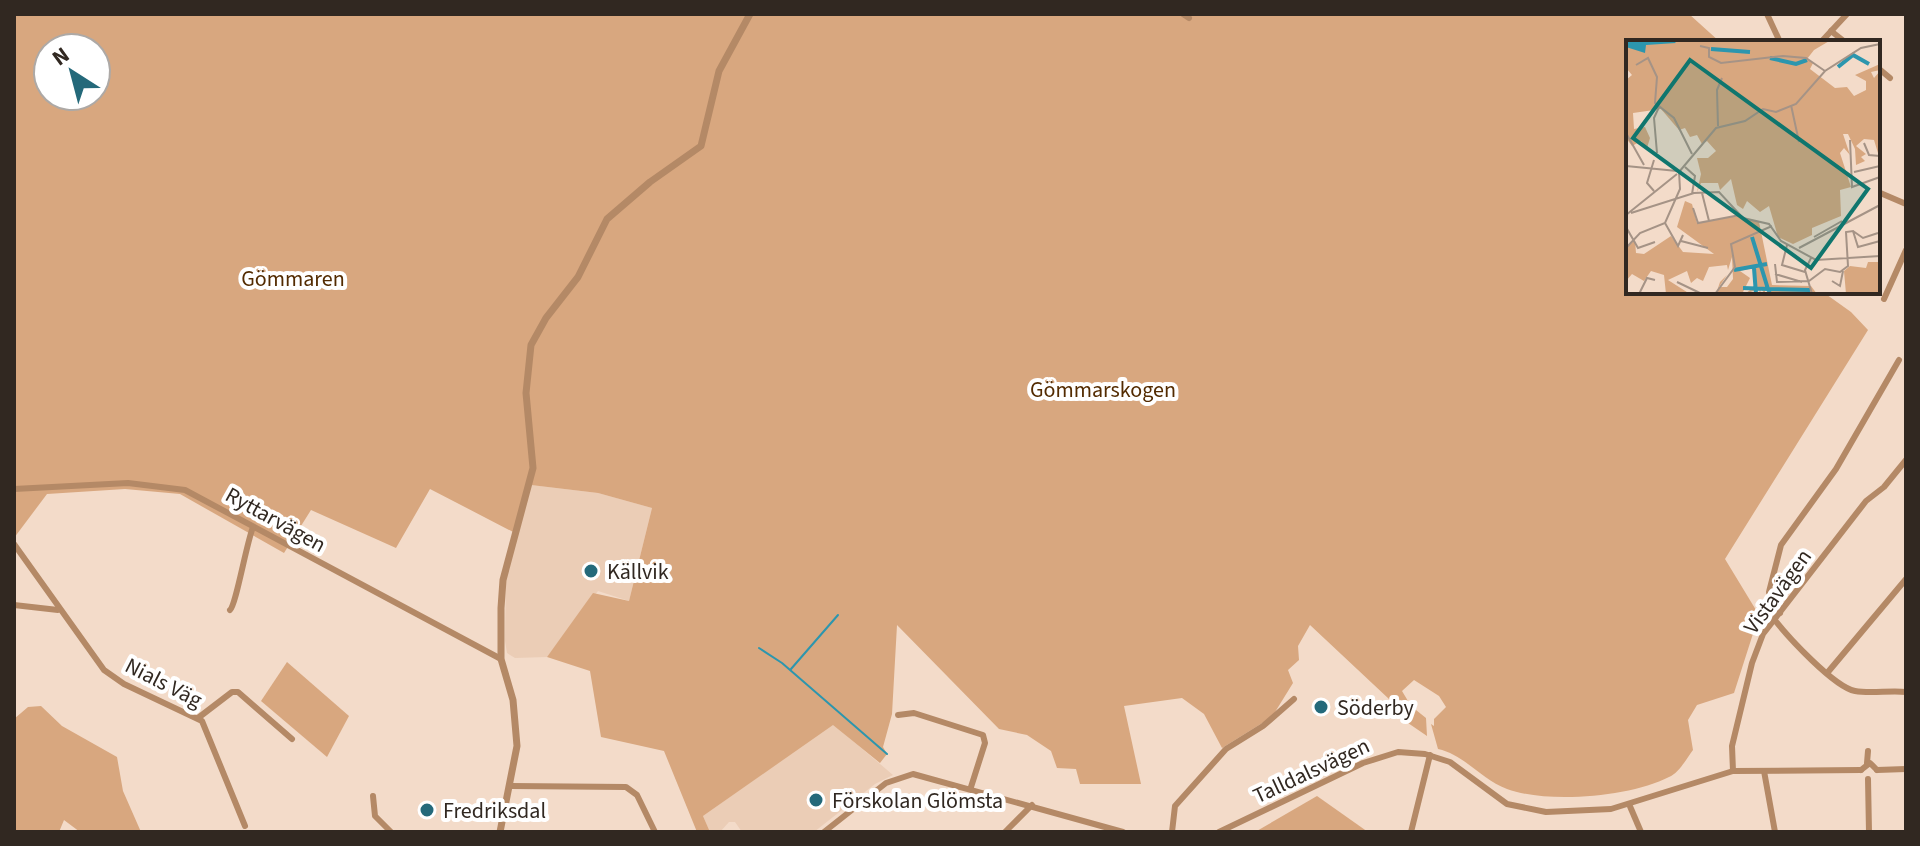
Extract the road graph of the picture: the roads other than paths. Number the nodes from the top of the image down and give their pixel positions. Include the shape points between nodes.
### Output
1 (750, 14) edge
2 (1767, 14) edge
3 (1847, 14) edge
4 (1831, 31) junction
5 (1779, 40) edge
6 (1823, 40) edge
7 (1842, 40) edge
8 (1880, 70) edge
9 (1890, 78) dead end
10 (1880, 193) edge
11 (1906, 204) edge
12 (1906, 250) edge
13 (1884, 299) dead end
14 (1899, 360) dead end
15 (1906, 460) edge
16 (15, 490) edge
17 (253, 527) junction
18 (14, 544) edge
19 (1906, 579) edge
20 (14, 605) edge
21 (58, 610) junction
22 (230, 610) dead end
23 (1780, 613) junction
24 (1774, 619) junction
25 (501, 659) junction
26 (1828, 672) junction
27 (1906, 692) edge
28 (1294, 699) dead end
29 (898, 715) dead end
30 (198, 718) junction
31 (292, 739) dead end
32 (1868, 751) dead end
33 (1430, 755) junction
34 (1867, 763) junction
35 (1906, 769) edge
36 (1861, 770) junction
37 (1877, 770) junction
38 (1733, 771) junction
39 (1764, 771) junction
40 (1868, 779) junction
41 (511, 786) junction
42 (971, 787) junction
43 (373, 796) dead end
44 (1629, 804) junction
45 (1032, 805) junction
46 (245, 826) dead end
47 (391, 832) edge
48 (500, 832) edge
49 (655, 832) edge
50 (824, 832) edge
51 (1005, 832) edge
52 (1123, 832) edge
53 (1172, 832) edge
54 (1219, 832) edge
55 (1411, 832) edge
56 (1641, 832) edge
57 (1775, 832) edge
58 (1869, 832) edge

1 - 25 street via 719,71 701,146 607,219 578,277 531,345 526,393 533,468 503,580
2 - 5 street
3 - 4 street
4 - 6 street
4 - 7 street
8 - 9 street
10 - 11 street
12 - 13 street
14 - 23 street via 1836,469 1781,545 1769,592
15 - 23 street, Vistavägen via 1866,501
16 - 17 street, Ryttarvägen via 128,483 177,488
17 - 22 street
17 - 25 street, Ryttarvägen
18 - 21 street, Nials Väg
19 - 26 street
20 - 21 street
21 - 30 street, Nials Väg via 111,675
23 - 24 street, Vistavägen
24 - 26 street
24 - 38 street, Vistavägen via 1752,663
25 - 41 street via 517,732
26 - 27 street via 1852,690
28 - 53 street via 1226,749 1175,806
29 - 42 street via 914,713 983,735
30 - 31 street via 238,692
30 - 46 street, Nials Väg via 209,733
32 - 34 street
33 - 44 street, Talldalsvägen via 1520,809 1576,813
33 - 54 street, Talldalsvägen via 1398,752 1378,757
33 - 55 street
34 - 36 street
34 - 37 street
35 - 37 street
36 - 39 street, Talldalsvägen
36 - 40 street
37 - 40 street
38 - 39 street, Talldalsvägen
38 - 44 street, Talldalsvägen
39 - 57 street
40 - 58 street
41 - 48 street
41 - 49 street via 626,787 637,795
42 - 45 street
42 - 50 street via 906,775 886,783
43 - 47 street via 375,816
44 - 56 street
45 - 51 street
45 - 52 street

